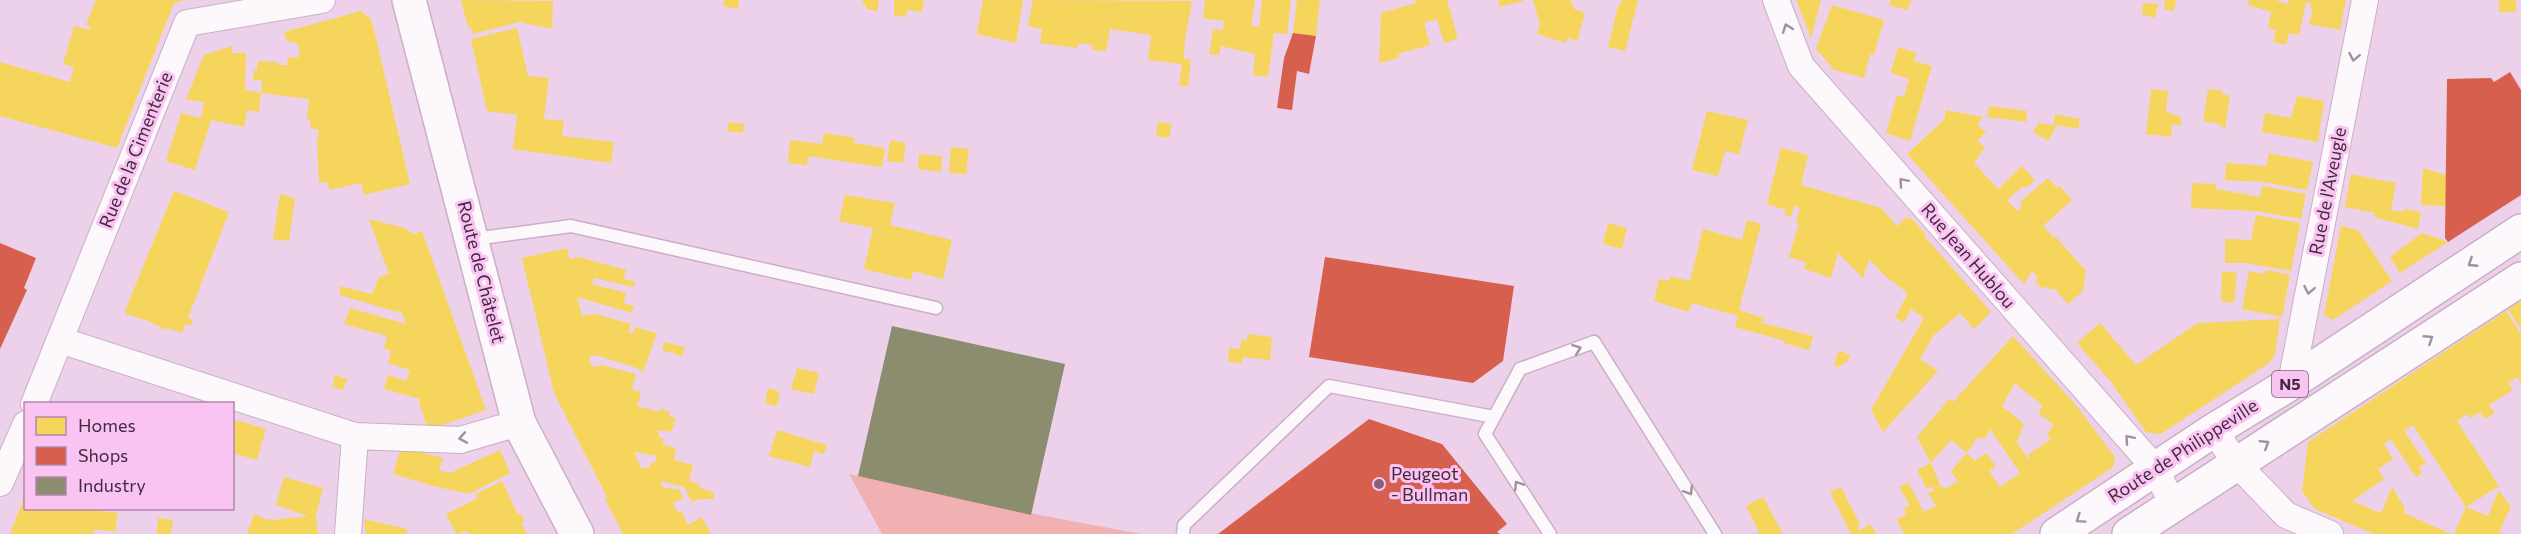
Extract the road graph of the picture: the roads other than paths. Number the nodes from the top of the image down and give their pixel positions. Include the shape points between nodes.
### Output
1 (322, 0) edge
2 (409, 0) edge
3 (1776, 0) edge
4 (2365, 0) edge
5 (2521, 231) edge
6 (472, 239) junction
7 (2521, 279) edge
8 (936, 308) dead end
9 (60, 340) junction
10 (2291, 383) junction
11 (35, 402) edge
12 (1494, 417) junction
13 (519, 423) junction
14 (24, 429) edge
15 (2214, 430) junction
16 (355, 436) junction
17 (2236, 463) junction
18 (2155, 468) junction
19 (0, 483) edge
20 (2172, 505) junction
21 (2283, 524) edge
22 (348, 534) edge
23 (577, 534) edge
24 (1183, 534) edge
25 (1550, 534) edge
26 (1715, 534) edge
27 (2057, 534) edge
28 (2129, 534) edge
29 (2330, 534) edge

1 - 9 street, Rue de la Cimenterie via 187,23
2 - 6 main road, Route de Châtelet
18 -> 3 street, Rue Jean Hublou via 1801,66
4 -> 10 street, Rue de l'Aveugle
5 -> 10 main road, Route de Philippeville / N5
6 - 8 lane via 571,226
6 - 13 main road, Route de Châtelet
17 -> 7 main road, N5
9 - 11 street, Rue de la Cimenterie
9 - 16 street
10 - 15 main road, Route de Philippeville / N5
12 - 24 lane via 1329,386 1184,525
25 -> 12 lane via 1485,434
12 -> 26 lane via 1520,369 1594,342
13 -> 16 street via 460,440
13 - 23 main road, Route de Châtelet
14 - 19 street
15 - 17 street
15 - 18 main road, Route de Philippeville / N5
16 - 22 street
17 - 20 main road, N5
17 - 21 street
18 - 20 street, Rue Jean Hublou
18 -> 27 main road, Route de Philippeville / N5
20 - 28 main road, N5
21 - 29 street

